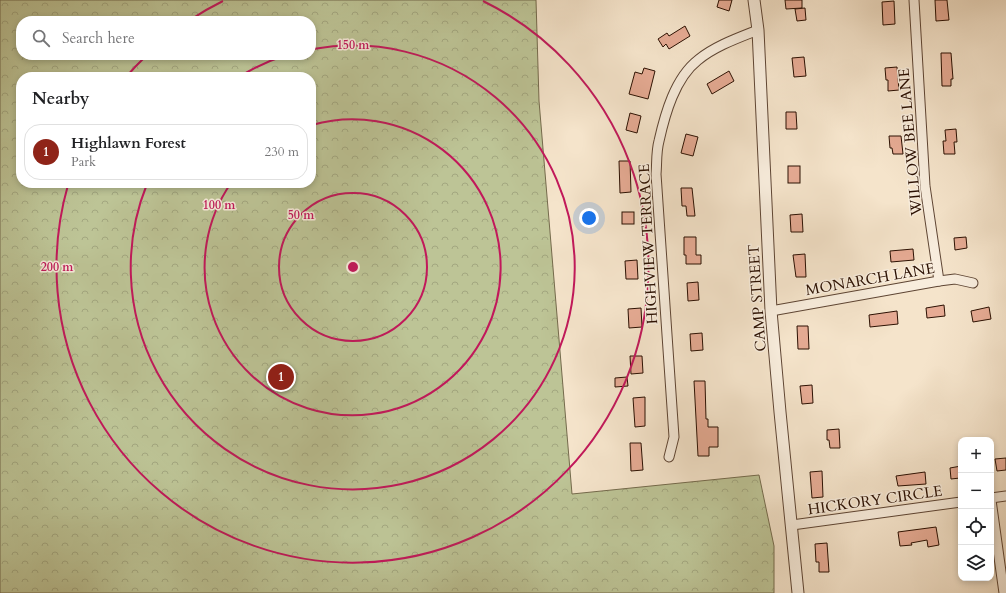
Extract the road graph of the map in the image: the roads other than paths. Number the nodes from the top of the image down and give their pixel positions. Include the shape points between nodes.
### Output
1 (754, 0) edge
2 (914, 0) edge
3 (758, 30) junction
4 (939, 281) junction
5 (973, 283) dead end
6 (771, 311) junction
7 (669, 457) dead end
8 (1006, 496) edge
9 (994, 498) edge
10 (958, 502) edge
11 (992, 509) edge
12 (792, 525) junction
13 (798, 593) edge
14 (1004, 593) edge

1 - 3 street, CAMP STREET
2 - 4 street, WILLOW BEE LANE via 925,186
3 - 6 street, CAMP STREET
3 - 7 street, HIGHVIEW TERRACE via 739,37 698,60 681,78 658,142 656,174 674,437
4 - 5 street, MONARCH LANE via 954,279
4 - 6 street, MONARCH LANE
6 - 12 street, CAMP STREET
8 - 9 street
10 - 12 street, HICKORY CIRCLE
11 - 14 street
12 - 13 street, CAMP STREET

